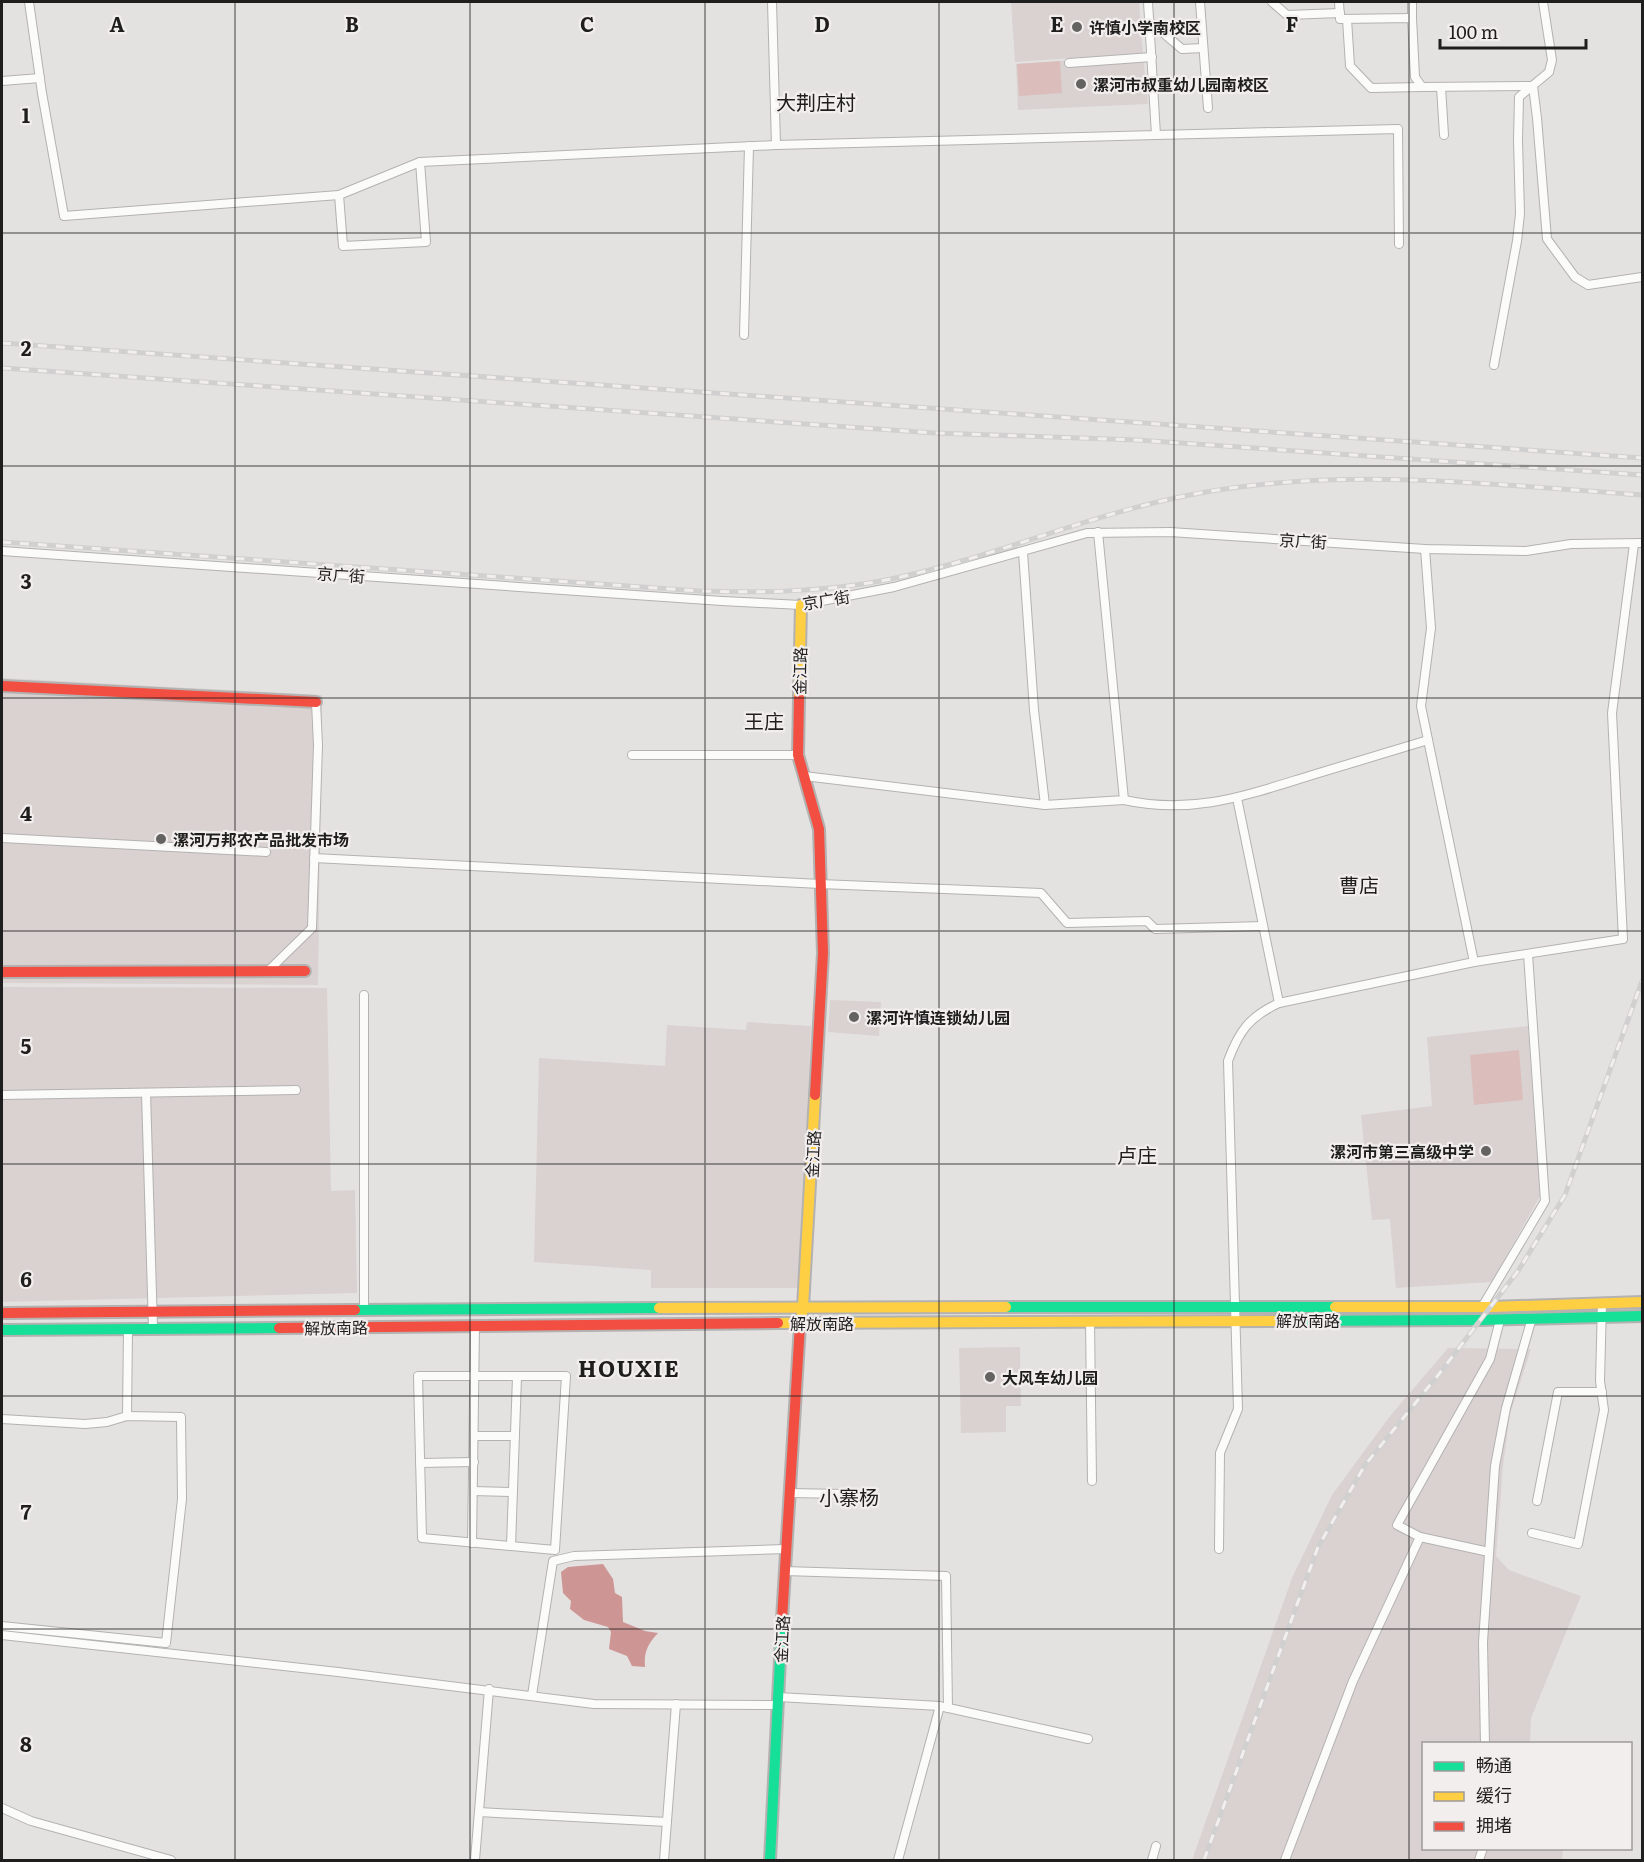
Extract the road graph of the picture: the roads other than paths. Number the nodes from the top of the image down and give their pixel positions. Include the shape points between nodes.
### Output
1 (29, 2) edge
2 (772, 2) edge
3 (1148, 2) edge
4 (1200, 2) edge
5 (1272, 2) edge
6 (1339, 2) edge
7 (1412, 2) edge
8 (1543, 2) edge
9 (1343, 16) junction
10 (1412, 18) junction
11 (1149, 21) junction
12 (1203, 48) junction
13 (1152, 57) junction
14 (1069, 63) dead end
15 (40, 78) junction
16 (2, 81) edge
17 (1533, 86) junction
18 (1422, 87) junction
19 (1441, 87) junction
20 (1208, 108) dead end
21 (1156, 135) junction
22 (1444, 135) dead end
23 (776, 145) junction
24 (749, 146) junction
25 (420, 162) junction
26 (339, 195) junction
27 (1399, 244) dead end
28 (1642, 277) edge
29 (744, 335) dead end
30 (1494, 365) dead end
31 (1098, 532) junction
32 (1638, 543) edge
33 (1425, 549) junction
34 (2, 551) edge
35 (1023, 552) junction
36 (801, 605) junction
37 (2, 686) edge
38 (316, 702) joint
39 (1428, 740) junction
40 (798, 754) junction
41 (632, 755) dead end
42 (804, 776) junction
43 (1237, 798) junction
44 (1124, 800) junction
45 (1045, 805) junction
46 (2, 838) edge
47 (266, 852) dead end
48 (314, 858) junction
49 (820, 884) junction
50 (1263, 926) junction
51 (1528, 954) junction
52 (1474, 962) junction
53 (268, 971) junction
54 (305, 971) dead end
55 (2, 972) edge
56 (364, 995) dead end
57 (1279, 1003) junction
58 (296, 1090) dead end
59 (146, 1093) junction
60 (2, 1095) edge
61 (1642, 1302) edge
62 (1602, 1303) junction
63 (1237, 1306) junction
64 (803, 1307) junction
65 (1482, 1307) junction
66 (364, 1310) junction
67 (2, 1313) edge
68 (153, 1313) junction
69 (1601, 1316) junction
70 (1642, 1316) edge
71 (1532, 1318) junction
72 (1237, 1320) junction
73 (1500, 1320) junction
74 (1090, 1321) junction
75 (800, 1323) junction
76 (476, 1326) junction
77 (128, 1329) junction
78 (153, 1329) junction
79 (2, 1330) edge
80 (475, 1376) junction
81 (516, 1377) junction
82 (1602, 1392) junction
83 (127, 1416) junction
84 (2, 1419) edge
85 (474, 1436) junction
86 (515, 1436) junction
87 (474, 1462) junction
88 (420, 1463) junction
89 (1092, 1480) dead end
90 (473, 1491) junction
91 (513, 1492) junction
92 (789, 1493) junction
93 (845, 1494) dead end
94 (1537, 1501) dead end
95 (1532, 1533) dead end
96 (1420, 1537) junction
97 (472, 1543) junction
98 (511, 1546) junction
99 (786, 1549) junction
100 (1219, 1549) dead end
101 (1489, 1552) junction
102 (784, 1571) junction
103 (2, 1626) edge
104 (2, 1635) edge
105 (489, 1689) junction
106 (532, 1695) junction
107 (778, 1701) junction
108 (676, 1704) junction
109 (944, 1707) junction
110 (1088, 1739) dead end
111 (1485, 1742) edge
112 (2, 1808) edge
113 (479, 1812) junction
114 (667, 1822) junction
115 (1156, 1846) dead end
116 (171, 1860) edge
117 (475, 1860) edge
118 (664, 1860) edge
119 (770, 1860) edge
120 (898, 1860) edge
121 (1152, 1860) edge
122 (1285, 1860) edge

1 - 15 street
2 - 23 street
3 - 11 street
4 - 12 street
5 - 9 street via 1287,15
6 - 9 street
7 - 10 street
8 - 17 street via 1552,60 1549,72
9 - 10 street
9 - 18 street via 1350,66 1371,88
10 - 18 street via 1415,77
11 - 12 street via 1182,49
11 - 13 street
12 - 20 street
13 - 14 street
13 - 21 street
15 - 16 street
15 - 26 street via 64,216
17 - 19 street
17 - 28 street via 1546,239 1575,277 1588,285
17 - 30 street via 1519,97 1520,214
18 - 19 street
19 - 22 street
21 - 23 street
21 - 27 street via 1398,129
23 - 24 street
24 - 25 street
24 - 29 street
25 - 26 street
25 - 26 street via 426,242 343,246
31 - 33 street, 京广街 via 1170,532
31 - 35 street, 京广街
31 - 44 street
32 - 33 street, 京广街 via 1571,544 1526,551
32 - 51 street via 1612,713 1623,939
33 - 39 street via 1431,628 1421,706
34 - 36 street, 京广街
35 - 36 street, 京广街 via 894,587
35 - 45 street
36 - 40 main road, 金江路
37 - 38 main road
38 - 48 street
39 - 43 street
39 - 52 street
40 - 41 street
40 - 42 main road, 金江路
42 - 45 street
42 - 49 main road, 金江路 via 819,829
43 - 44 street via 1168,807
43 - 50 street
44 - 45 street
46 - 47 street
48 - 49 street
48 - 53 street via 312,928
49 - 50 street via 1041,893 1067,923 1147,921 1155,929
49 - 64 main road, 金江路 via 823,953
50 - 57 street
51 - 52 street
51 - 65 street via 1545,1201
52 - 57 street
53 - 54 main road
53 - 55 main road
56 - 66 street
57 - 63 street via 1244,1026 1228,1061
58 - 59 street
59 - 60 street
59 - 68 street
61 - 62 main road, 解放南路
62 - 65 main road, 解放南路
62 - 69 street
63 - 64 main road, 解放南路
63 - 65 main road, 解放南路
63 - 72 street
64 - 66 main road, 解放南路
64 - 75 main road, 金江路
66 - 68 main road, 解放南路
67 - 68 main road, 解放南路
68 - 78 street
69 - 70 main road, 解放南路
69 - 71 main road, 解放南路
69 - 82 street
71 - 73 main road, 解放南路
71 - 101 street via 1506,1408 1495,1466
72 - 73 main road, 解放南路
72 - 74 main road, 解放南路
72 - 100 street via 1238,1409 1220,1454
73 - 96 street via 1490,1359 1398,1526
74 - 75 main road, 解放南路
74 - 89 street
75 - 76 main road, 解放南路
75 - 92 main road, 金江路
76 - 78 main road, 解放南路
76 - 80 street
77 - 78 main road, 解放南路
77 - 79 main road, 解放南路
77 - 83 street
80 - 81 street
80 - 85 street
80 - 88 street via 418,1376
81 - 86 street
81 - 98 street via 566,1376 555,1550
82 - 94 street via 1558,1392
82 - 95 street via 1604,1410 1578,1544
83 - 84 street via 85,1424
83 - 103 street via 181,1417 182,1499 166,1643
85 - 86 street
85 - 87 street
86 - 91 street
87 - 88 street
87 - 90 street
88 - 97 street via 422,1538
90 - 91 street
90 - 97 street
91 - 98 street
92 - 93 street
92 - 99 main road, 金江路
96 - 101 street
96 - 122 street via 1353,1681
97 - 98 street
99 - 102 main road, 金江路
99 - 106 street via 574,1556 553,1561
101 - 111 street via 1483,1642
102 - 107 main road, 金江路
102 - 109 street via 946,1576
104 - 105 street
105 - 106 street
105 - 113 street
106 - 108 street via 594,1704
107 - 108 street
107 - 109 street
107 - 119 main road, 金江路
108 - 114 street
109 - 110 street
109 - 120 street
112 - 116 street via 31,1821
113 - 114 street
113 - 117 street
114 - 118 street
115 - 121 street

